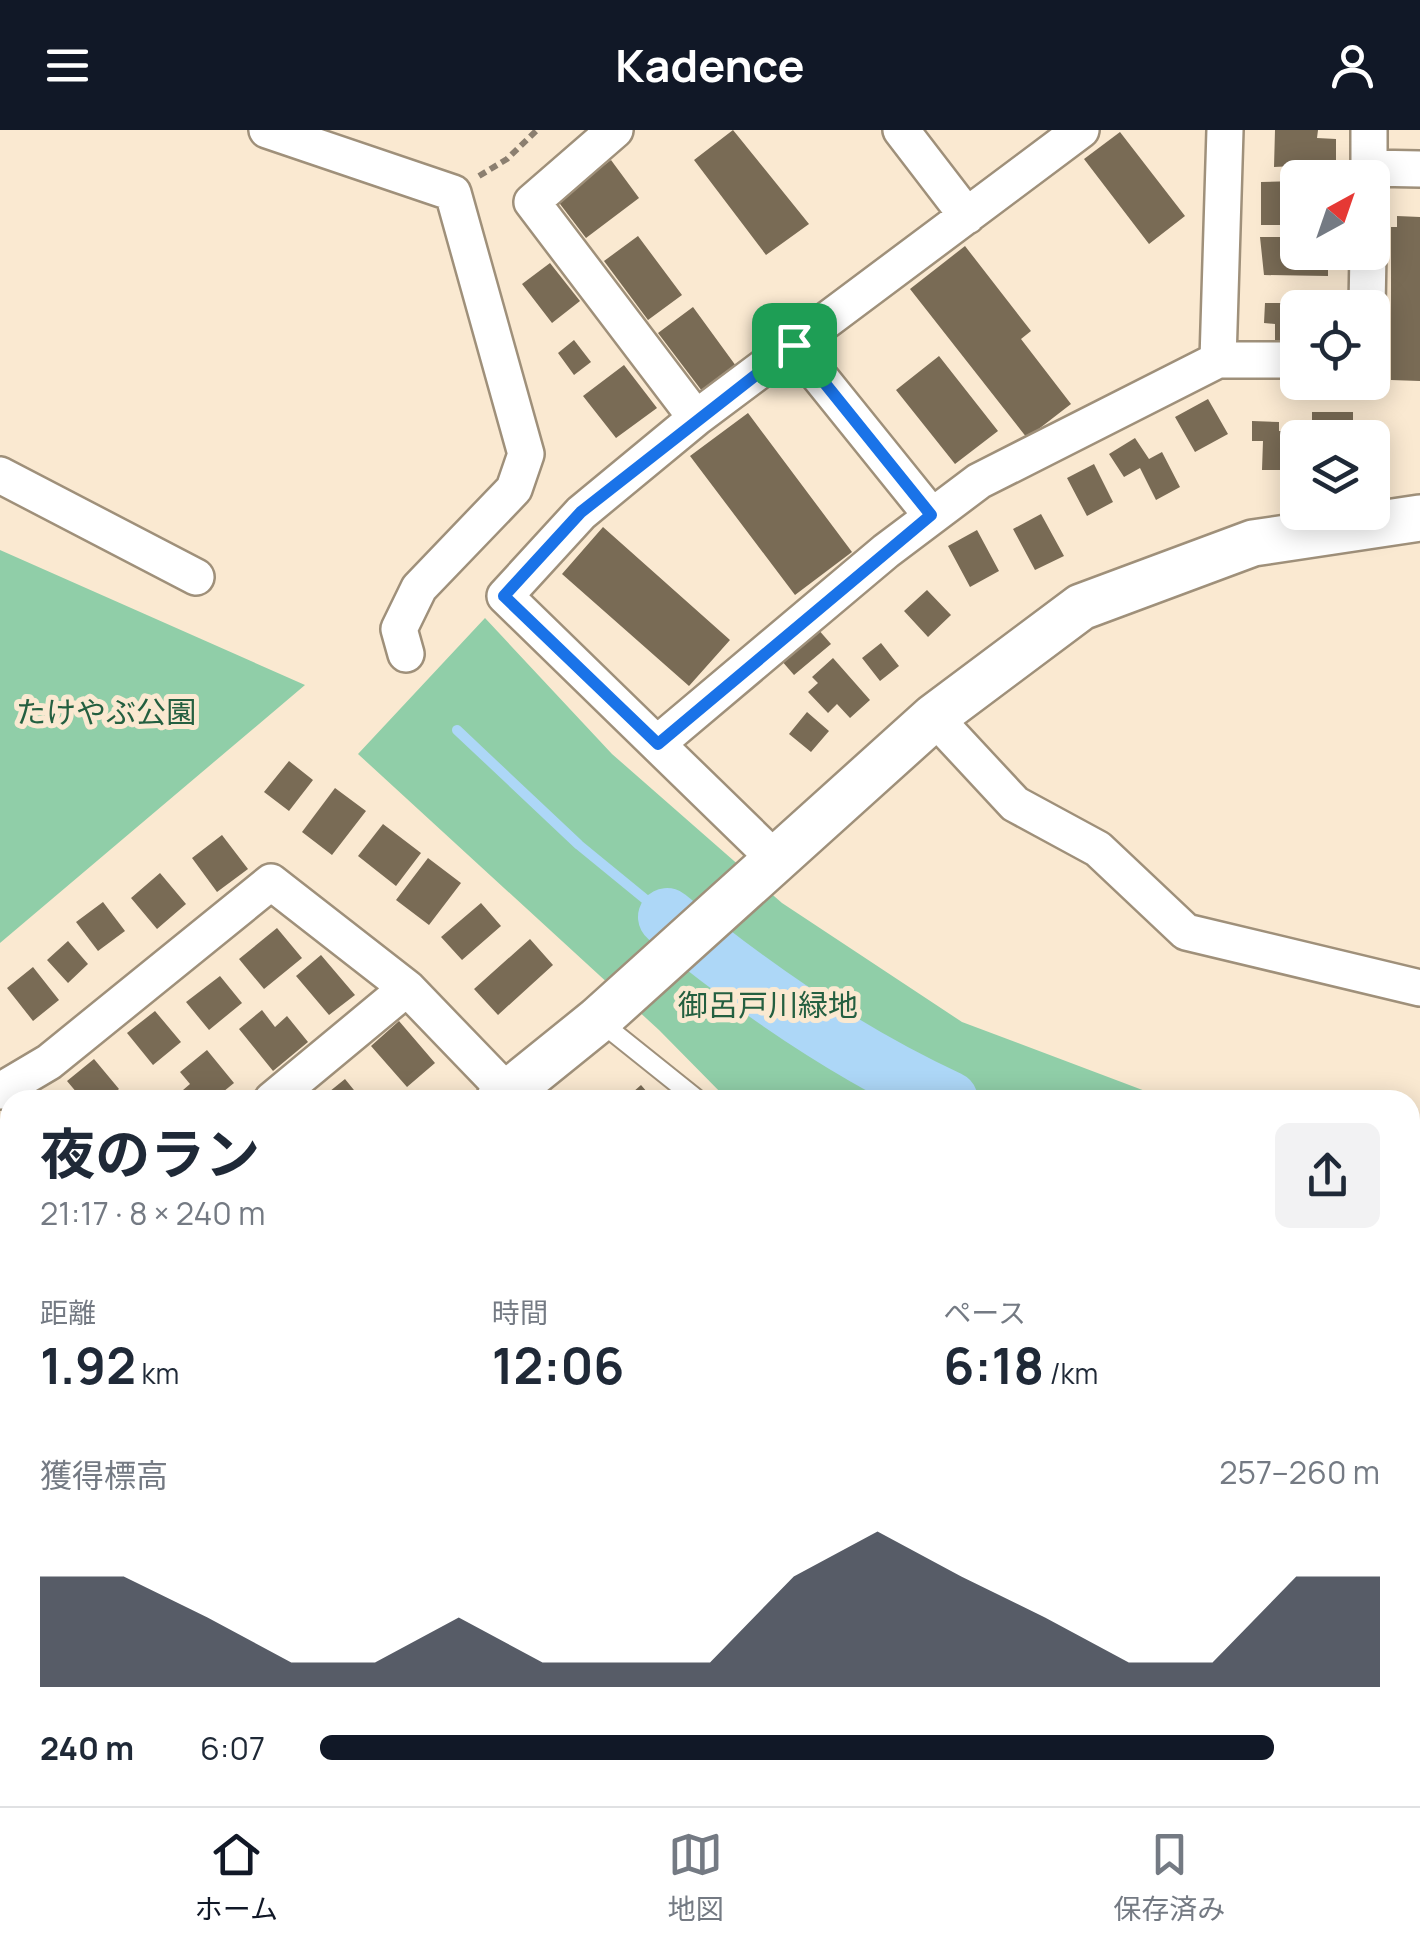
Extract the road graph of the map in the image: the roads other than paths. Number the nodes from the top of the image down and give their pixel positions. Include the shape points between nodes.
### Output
1 (267, 130) edge
2 (615, 130) edge
3 (900, 130) edge
4 (1081, 130) edge
5 (1225, 130) edge
6 (1369, 130) edge
7 (1369, 160) edge
8 (1420, 169) edge
9 (1390, 171) edge
10 (966, 216) junction
11 (794, 345) junction
12 (1218, 360) junction
13 (1280, 360) edge
14 (696, 418) junction
15 (0, 475) edge
16 (931, 515) junction
17 (1420, 518) edge
18 (196, 577) dead end
19 (406, 654) dead end
20 (934, 717) junction
21 (658, 744) junction
22 (774, 858) junction
23 (406, 988) junction
24 (1420, 988) edge
25 (598, 1020) junction
26 (0, 1090) edge
27 (284, 1090) edge
28 (501, 1090) edge
29 (515, 1090) edge
30 (686, 1090) edge

1 - 19 street via 453,192 526,454 514,488 419,588 399,629
2 - 14 street via 532,202
3 - 10 street
4 - 10 street
5 - 12 street
6 - 7 street
8 - 9 street
10 - 11 street
11 - 14 street
11 - 16 street
12 - 13 street
12 - 16 street via 979,481
14 - 21 street via 581,512 504,596
15 - 18 street
16 - 21 street
17 - 20 street via 1253,544 1081,607
20 - 22 street
20 - 24 street via 1016,804 1098,849 1186,932
21 - 22 street
22 - 25 street
23 - 26 street via 272,882 49,1062
23 - 27 street
23 - 28 street
25 - 29 street
25 - 30 lane

